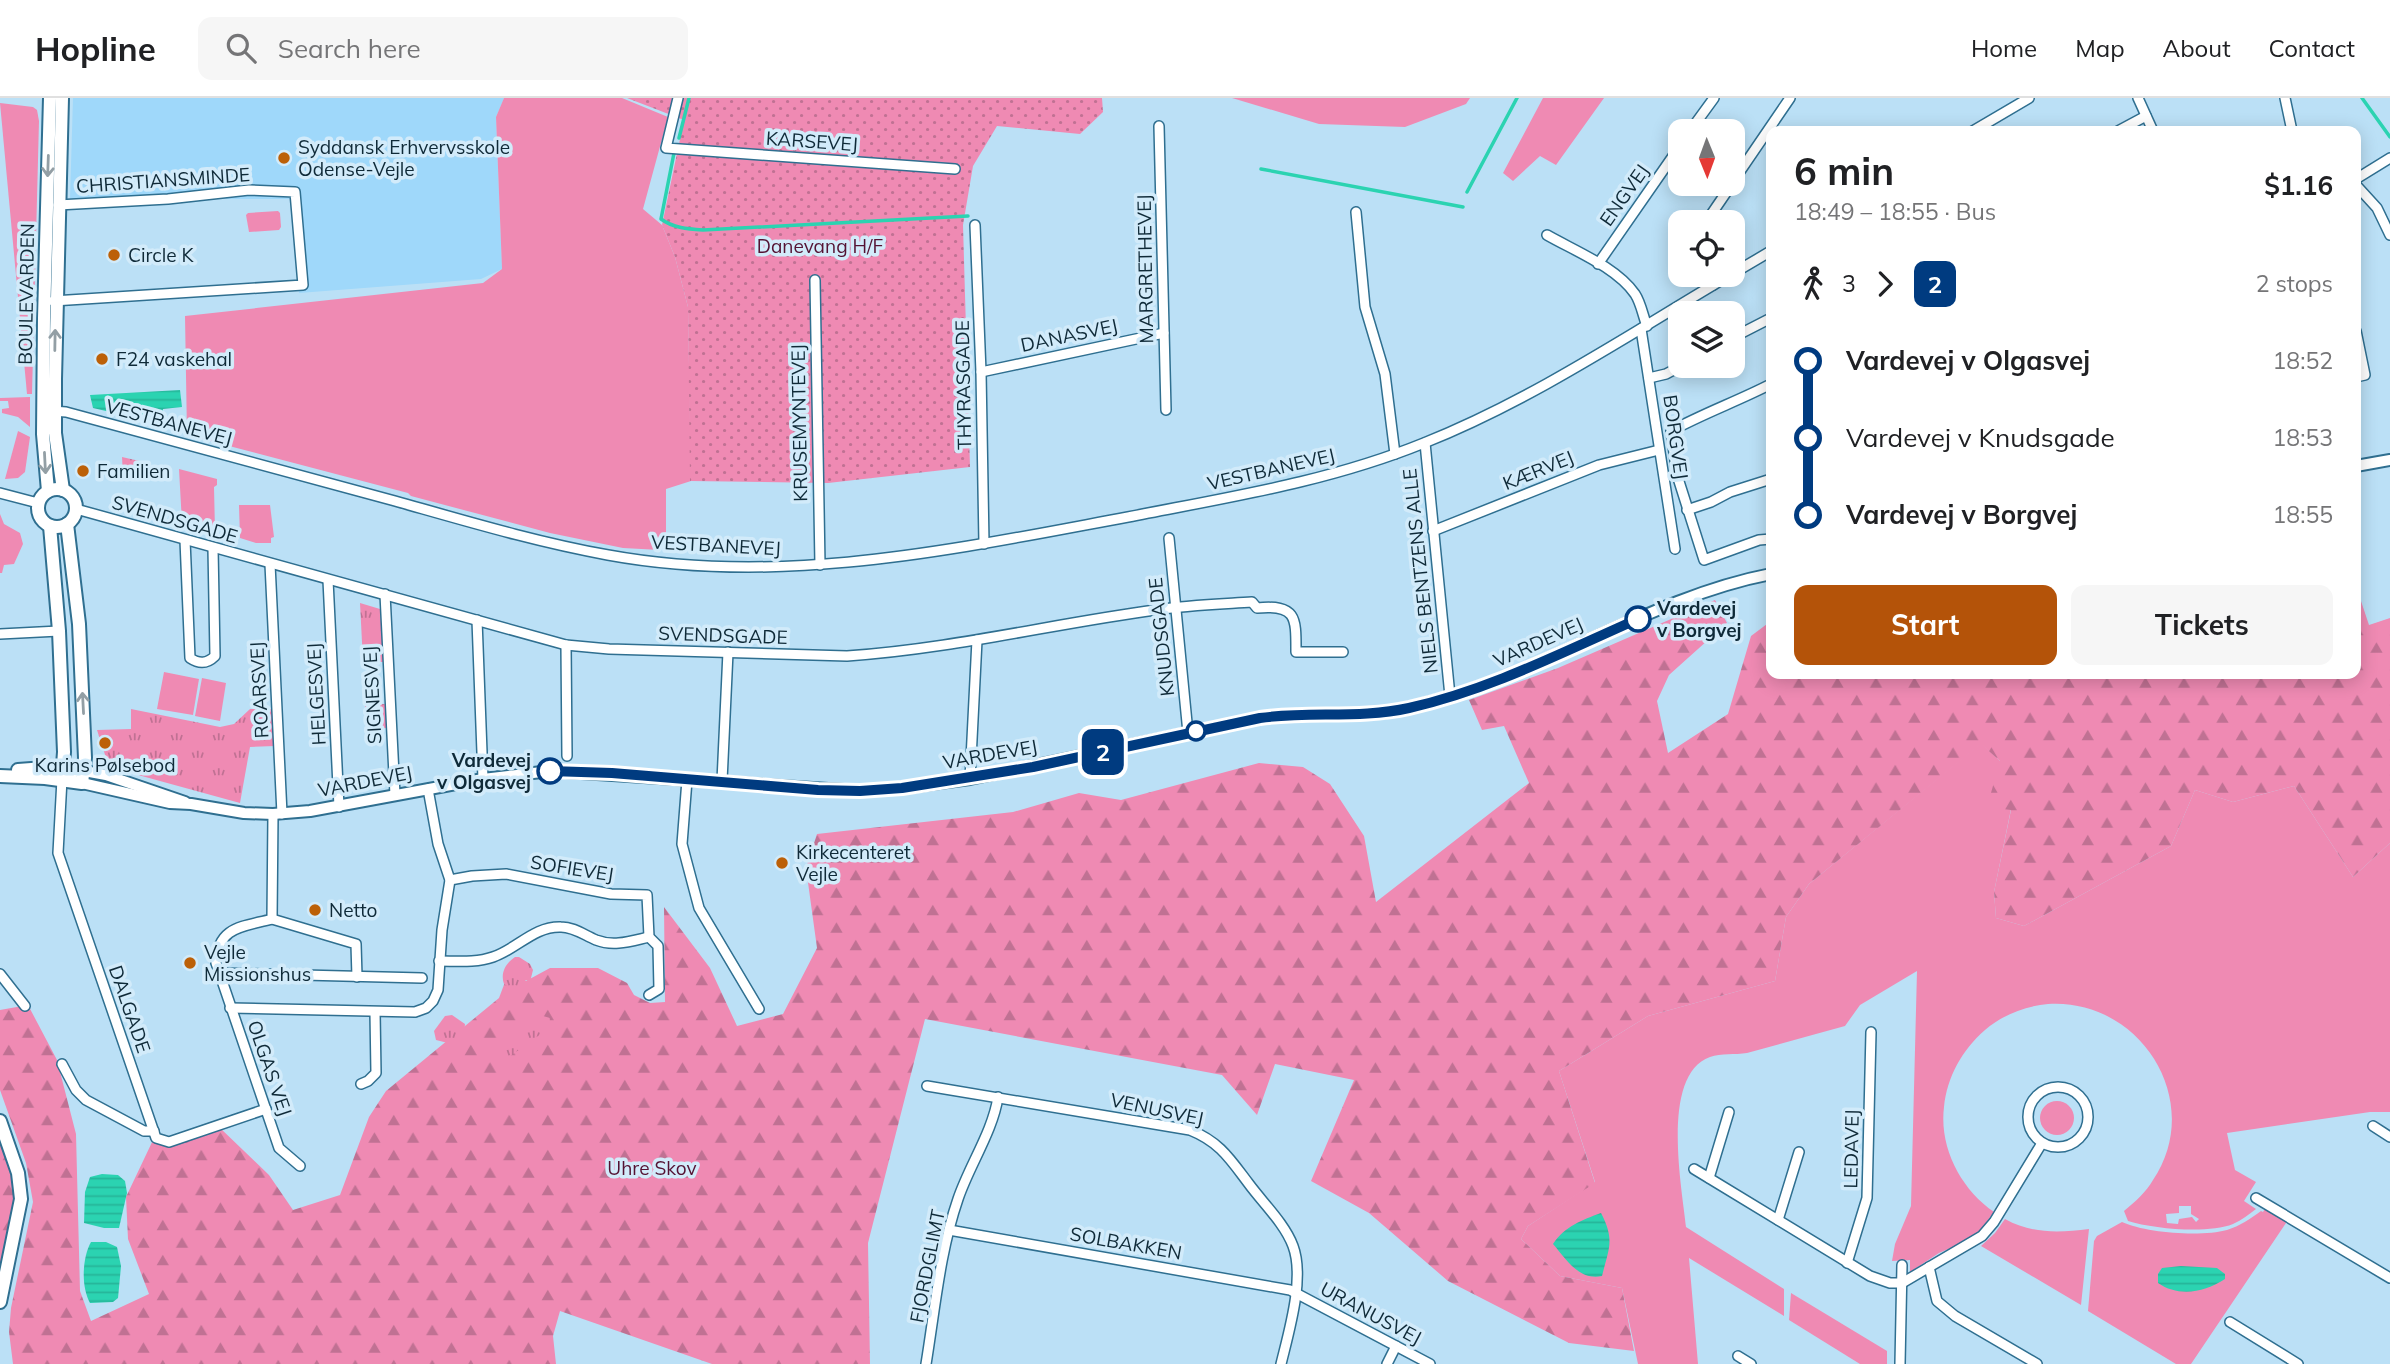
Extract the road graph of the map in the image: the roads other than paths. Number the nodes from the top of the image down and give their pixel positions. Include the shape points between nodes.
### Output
1 (50, 98) edge
2 (62, 98) edge
3 (678, 98) edge
4 (1714, 98) edge
5 (1790, 98) edge
6 (2029, 98) edge
7 (2138, 98) edge
8 (2284, 98) edge
9 (2146, 116) junction
10 (1699, 119) edge
11 (1159, 126) dead end
12 (1771, 126) edge
13 (1981, 126) edge
14 (2127, 126) edge
15 (2151, 126) edge
16 (2291, 126) edge
17 (1766, 133) edge
18 (2390, 158) edge
19 (1668, 163) edge
20 (1745, 164) edge
21 (955, 169) dead end
22 (2361, 176) edge
23 (2361, 190) edge
24 (58, 205) junction
25 (1356, 212) dead end
26 (975, 225) dead end
27 (1547, 235) dead end
28 (2390, 235) edge
29 (1766, 254) edge
30 (1598, 264) junction
31 (1745, 266) edge
32 (814, 280) dead end
33 (1710, 287) edge
34 (50, 301) junction
35 (1766, 321) edge
36 (1644, 328) junction
37 (1745, 331) edge
38 (1164, 333) junction
39 (2361, 355) edge
40 (981, 372) junction
41 (1668, 373) edge
42 (2361, 376) edge
43 (1649, 378) junction
44 (1766, 387) edge
45 (1166, 410) dead end
46 (49, 411) junction
47 (1425, 443) junction
48 (1659, 450) junction
49 (1395, 454) junction
50 (2390, 460) edge
51 (2361, 465) edge
52 (1766, 481) edge
53 (63, 490) junction
54 (48, 491) junction
55 (1682, 493) junction
56 (0, 494) edge
57 (1667, 496) junction
58 (38, 503) junction
59 (76, 509) junction
60 (1688, 510) junction
61 (66, 524) junction
62 (50, 526) junction
63 (1433, 531) junction
64 (1169, 538) dead end
65 (1766, 539) edge
66 (185, 540) junction
67 (984, 544) junction
68 (213, 548) junction
69 (1675, 550) dead end
70 (270, 564) junction
71 (820, 565) junction
72 (1766, 575) edge
73 (328, 580) junction
74 (385, 594) junction
75 (1175, 608) junction
76 (477, 620) junction
77 (59, 631) junction
78 (0, 634) edge
79 (976, 640) junction
80 (566, 645) junction
81 (728, 652) junction
82 (1343, 652) dead end
83 (1450, 696) junction
84 (1188, 733) junction
85 (567, 756) dead end
86 (0, 774) edge
87 (63, 774) junction
88 (83, 777) junction
89 (482, 779) junction
90 (971, 779) junction
91 (687, 780) junction
92 (722, 781) junction
93 (428, 789) junction
94 (395, 795) junction
95 (339, 807) junction
96 (278, 814) junction
97 (450, 880) junction
98 (272, 919) junction
99 (649, 937) junction
100 (439, 961) junction
101 (219, 973) junction
102 (0, 974) edge
103 (357, 976) junction
104 (422, 978) dead end
105 (649, 995) dead end
106 (25, 1006) dead end
107 (230, 1007) junction
108 (760, 1009) dead end
109 (375, 1012) junction
110 (1871, 1032) dead end
111 (62, 1064) dead end
112 (361, 1084) dead end
113 (927, 1086) dead end
114 (998, 1097) junction
115 (266, 1109) junction
116 (1728, 1112) dead end
117 (1, 1125) edge
118 (2373, 1126) dead end
119 (154, 1131) junction
120 (2390, 1137) edge
121 (2042, 1143) junction
122 (1799, 1152) dead end
123 (300, 1166) dead end
124 (1695, 1169) dead end
125 (1709, 1178) junction
126 (2256, 1198) dead end
127 (1778, 1220) junction
128 (949, 1230) junction
129 (1847, 1262) junction
130 (1902, 1265) dead end
131 (1929, 1267) junction
132 (2390, 1278) edge
133 (1902, 1283) junction
134 (1296, 1293) junction
135 (0, 1302) edge
136 (2230, 1322) dead end
137 (1396, 1346) junction
138 (1738, 1356) dead end
139 (926, 1364) edge
140 (1281, 1364) edge
141 (1387, 1364) edge
142 (1430, 1364) edge
143 (1751, 1364) edge
144 (1900, 1364) edge
145 (2036, 1364) edge
146 (2298, 1364) edge

1 -> 34 main road, BOULEVARDEN
2 - 24 main road, BOULEVARDEN
3 - 21 street, KARSEVEJ via 666,148
4 - 10 street
5 - 12 street
6 - 13 street
7 - 9 street
8 - 16 street
9 - 14 street
9 - 15 street
11 - 38 street, MARGRETHEVEJ
17 - 20 street
18 - 22 street
19 - 30 street, ENGVEJ
23 - 28 street via 2377,208
24 - 34 main road, BOULEVARDEN
24 - 34 street, CHRISTIANSMINDE via 249,190 295,192 303,285
25 - 49 street via 1365,307 1385,374
26 - 40 street, THYRASGADE
27 - 30 street, BORGVEJ
29 - 31 street, VESTBANEVEJ
30 - 36 street, BORGVEJ via 1637,297
32 - 71 street, KRUSEMYNTEVEJ
33 - 36 street, VESTBANEVEJ
34 - 46 main road, BOULEVARDEN
35 - 37 street
36 - 43 street, BORGVEJ
36 - 47 street, VESTBANEVEJ via 1531,393
38 - 40 street, DANASVEJ
38 - 45 street, MARGRETHEVEJ
39 - 42 street via 2365,375
40 - 67 street, THYRASGADE
41 - 43 street
43 - 48 street, BORGVEJ
44 - 55 street via 1671,430
46 - 53 main road, BOULEVARDEN
46 -> 54 main road, BOULEVARDEN
46 - 71 street, VESTBANEVEJ via 608,555 743,568
47 - 49 street, VESTBANEVEJ
47 - 63 street, NIELS BENTZENS ALLE
48 - 57 street, BORGVEJ
48 - 63 street, KÆRVEJ via 1599,466
49 - 67 street, VESTBANEVEJ via 1328,477 1259,493
50 - 51 street
52 - 60 street
53 - 54 main road
53 - 59 main road via 72,496
54 - 58 main road
55 - 57 street
55 - 60 street
56 - 58 street
57 - 69 street, BORGVEJ
58 - 62 main road via 38,514
59 - 61 main road
59 - 66 street, SVENDSGADE
60 - 65 street via 1704,560
61 - 62 main road
88 -> 61 main road via 79,624
62 - 77 main road
63 - 83 street, NIELS BENTZENS ALLE
64 - 75 street, KNUDSGADE
66 - 68 street, SVENDSGADE
66 - 68 street via 190,658 197,662 209,662 215,656
67 - 71 street, VESTBANEVEJ
68 - 70 street, SVENDSGADE
70 - 73 street, SVENDSGADE
70 - 96 street, ROARSVEJ
72 - 83 street, VARDEVEJ via 1710,589 1499,680
73 - 74 street, SVENDSGADE
73 - 95 street, HELGESVEJ
74 - 76 street, SVENDSGADE
74 - 94 street, SIGNESVEJ
75 - 79 street, SVENDSGADE
75 - 82 street, SVENDSGADE via 1252,601 1257,608 1277,606 1293,615 1296,652
75 - 84 street, KNUDSGADE
76 - 80 street, SVENDSGADE
76 - 89 street
77 - 78 street
77 - 87 main road
79 - 81 street, SVENDSGADE via 847,656
79 - 90 street
80 - 81 street, SVENDSGADE
80 - 85 street
81 - 92 street
83 - 84 street, VARDEVEJ via 1377,713 1293,713
84 - 90 street, VARDEVEJ
86 - 87 main road, VARDEVEJ
87 - 88 main road, VARDEVEJ
87 - 119 street, DALGADE via 58,853
88 - 96 street, VARDEVEJ via 106,775 191,804
89 - 91 street, VARDEVEJ via 567,770
89 - 93 street, VARDEVEJ
90 - 92 street, VARDEVEJ via 860,791
91 - 92 street, VARDEVEJ
91 - 108 street via 682,844 699,908
93 - 94 street, VARDEVEJ
93 - 97 street
94 - 95 street, VARDEVEJ
95 - 96 street, VARDEVEJ
96 - 98 street
97 - 99 street, SOFIEVEJ via 506,874 611,894 647,895
97 - 100 street
98 - 101 street, OLGAS VEJ via 236,929 219,942
98 - 103 street via 356,944
99 - 100 street via 611,943 560,926 536,932 482,960
99 - 105 street, SOFIEVEJ via 659,946 659,989
100 - 109 street via 438,990 426,1008
101 - 103 street
101 - 107 street, OLGAS VEJ
102 - 106 street
103 - 104 street
107 - 109 street
107 - 115 street, OLGAS VEJ
109 - 112 street via 376,1073
110 - 129 street, LEDAVEJ via 1867,1198
111 - 119 street via 86,1100 144,1131
113 - 114 street, VENUSVEJ
114 - 128 street, FJORDGLIMT
114 - 134 street, VENUSVEJ via 1190,1130 1207,1137 1221,1147 1293,1246
115 - 119 street via 169,1142 156,1138
115 - 123 street, OLGAS VEJ via 279,1149
116 - 125 street
117 - 135 main road via 18,1173 21,1199
118 - 120 street
121 - 121 street via 2064,1147 2084,1132 2088,1119 2077,1094 2064,1088 2038,1094 2028,1119 2032,1133
121 - 131 street via 1982,1236
122 - 127 street
124 - 125 street
125 - 127 street
126 - 132 street
127 - 129 street
128 - 134 street, SOLBAKKEN
128 - 139 street, FJORDGLIMT
129 - 133 street via 1870,1276
130 - 133 street
131 - 133 street
131 - 145 street via 1937,1301
133 - 144 street
134 - 137 street, URANUSVEJ
134 - 140 street, VENUSVEJ
136 - 146 street
137 - 141 street
137 - 142 street, URANUSVEJ
138 - 143 street

